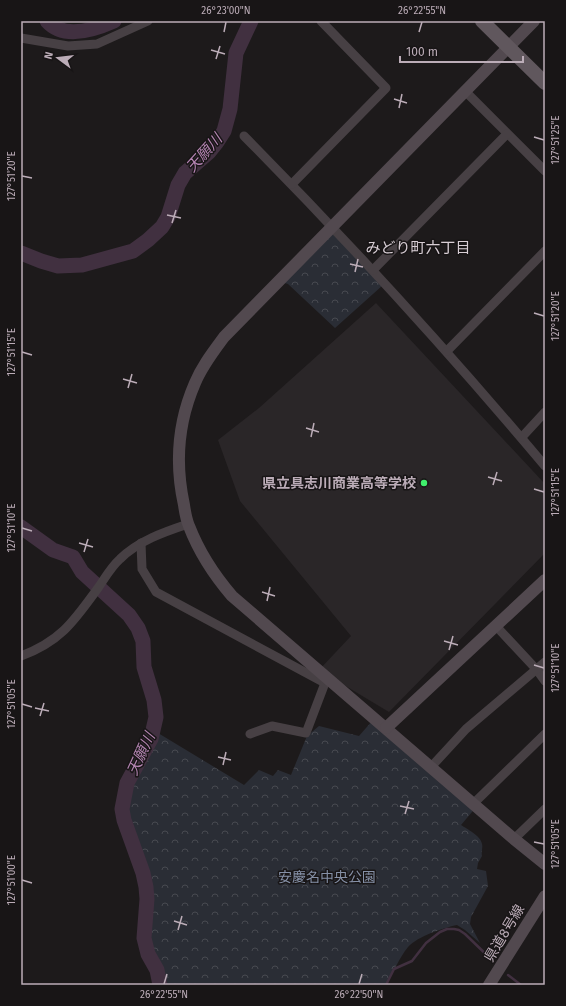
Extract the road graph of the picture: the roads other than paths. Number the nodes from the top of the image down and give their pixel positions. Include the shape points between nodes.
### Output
1 (148, 21) edge
2 (321, 21) edge
3 (482, 21) edge
4 (534, 21) edge
5 (21, 39) edge
6 (509, 47) junction
7 (545, 83) edge
8 (465, 91) junction
9 (507, 134) junction
10 (244, 136) dead end
11 (545, 171) edge
12 (292, 184) junction
13 (332, 226) junction
14 (545, 251) edge
15 (373, 270) junction
16 (447, 351) junction
17 (545, 412) edge
18 (522, 438) junction
19 (545, 466) edge
20 (188, 524) junction
21 (141, 543) junction
22 (545, 580) edge
23 (496, 626) junction
24 (21, 656) edge
25 (545, 662) edge
26 (537, 670) junction
27 (327, 681) junction
28 (545, 681) edge
29 (386, 728) junction
30 (250, 734) dead end
31 (545, 734) edge
32 (431, 767) junction
33 (474, 803) junction
34 (545, 809) edge
35 (514, 838) junction
36 (545, 864) edge
37 (544, 899) edge
38 (489, 985) edge

1 - 5 street via 97,44 68,46
2 - 12 street via 386,88
3 - 6 main road
4 - 6 street
6 - 7 main road
6 - 8 street
8 - 9 street
8 - 13 street
9 - 11 street
9 - 15 street
10 - 12 street
12 - 13 street
13 - 15 street
13 - 20 street via 224,337 210,354 195,383 185,410 179,446 180,481
14 - 16 street
15 - 16 street
16 - 18 street
17 - 18 street
18 - 19 street
20 - 21 street
20 - 27 street via 213,573 232,596
21 - 24 street via 120,558 82,610 55,639
21 - 27 street via 142,569 156,592
22 - 23 street
23 - 26 street
23 - 29 street
25 - 26 street
26 - 28 street
26 - 32 street via 466,729
27 - 29 street
27 - 30 street via 306,733 272,726
29 - 32 street
31 - 33 street
32 - 33 street
33 - 35 street
34 - 35 street
35 - 36 street
37 - 38 street, 県道8号線

